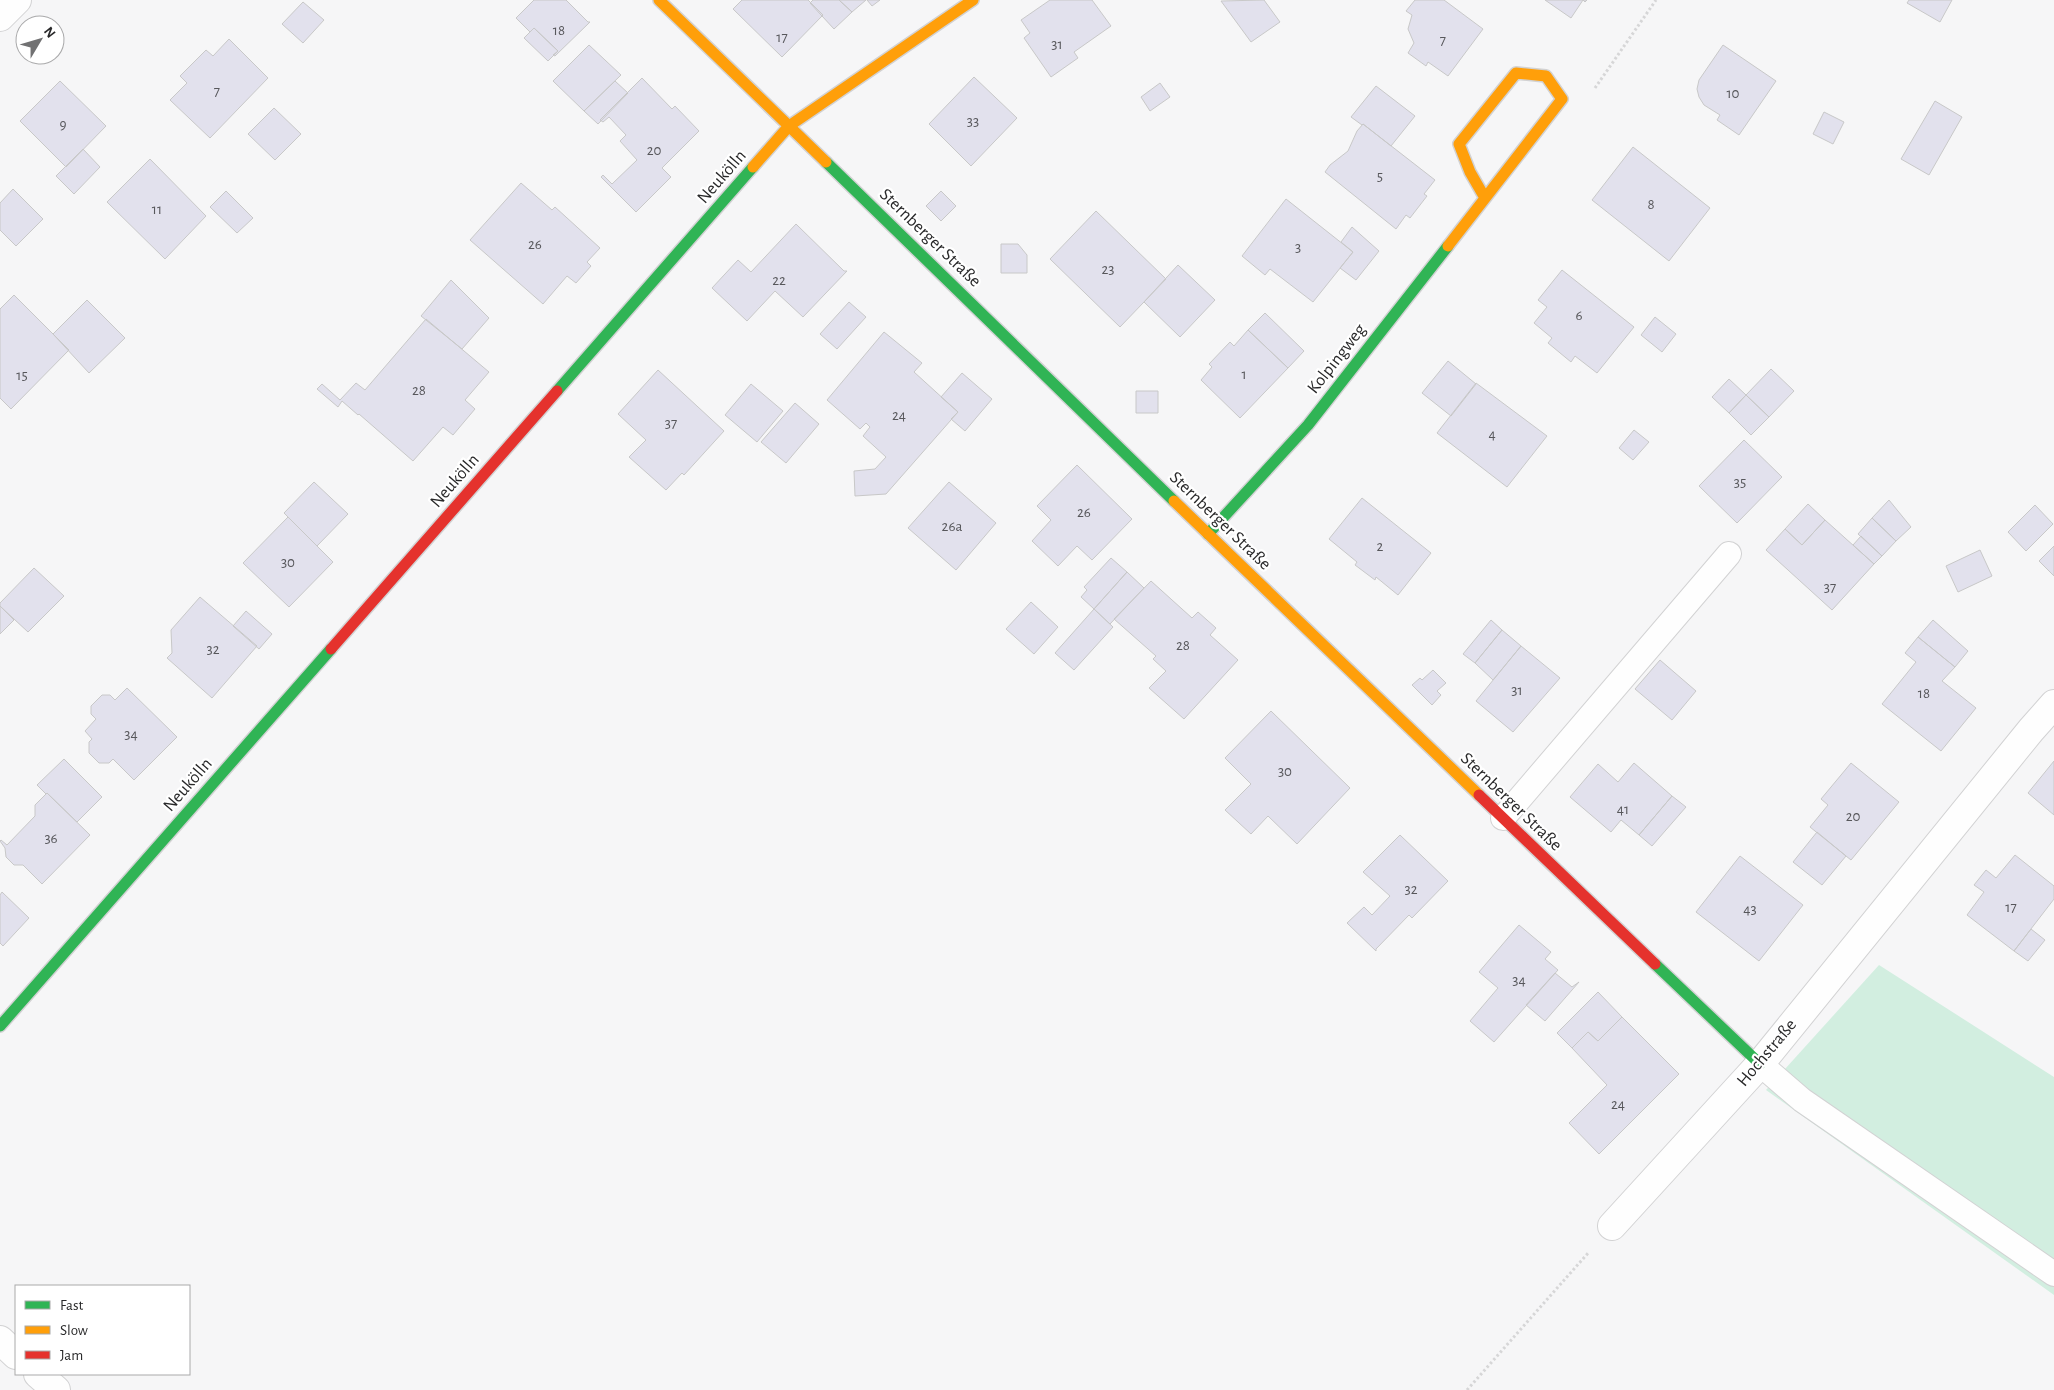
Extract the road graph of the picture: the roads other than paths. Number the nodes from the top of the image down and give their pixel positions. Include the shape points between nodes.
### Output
1 (17, 0) edge
2 (659, 0) edge
3 (973, 0) edge
4 (0, 18) edge
5 (789, 126) junction
6 (1485, 198) junction
7 (1208, 534) junction
8 (1729, 554) dead end
9 (2054, 704) edge
10 (1503, 818) junction
11 (0, 1026) edge
12 (1760, 1064) junction
13 (1612, 1226) road end
14 (2054, 1274) edge
15 (0, 1340) edge
16 (15, 1354) edge
17 (39, 1375) edge
18 (56, 1390) edge

1 - 4 street
2 - 5 street, Sternberger Straße
3 - 5 street, Neukölln
5 - 7 street, Sternberger Straße
5 - 11 street, Neukölln
6 - 6 street, Kolpingweg via 1459,144 1516,73 1546,76 1562,99
6 - 7 street, Kolpingweg via 1308,425
7 - 10 street, Sternberger Straße
8 - 10 lane
9 - 12 street, Hochstraße
10 - 12 street, Sternberger Straße
12 - 13 street, Hochstraße
12 - 14 lane via 1802,1100
15 - 16 street
17 - 18 street

